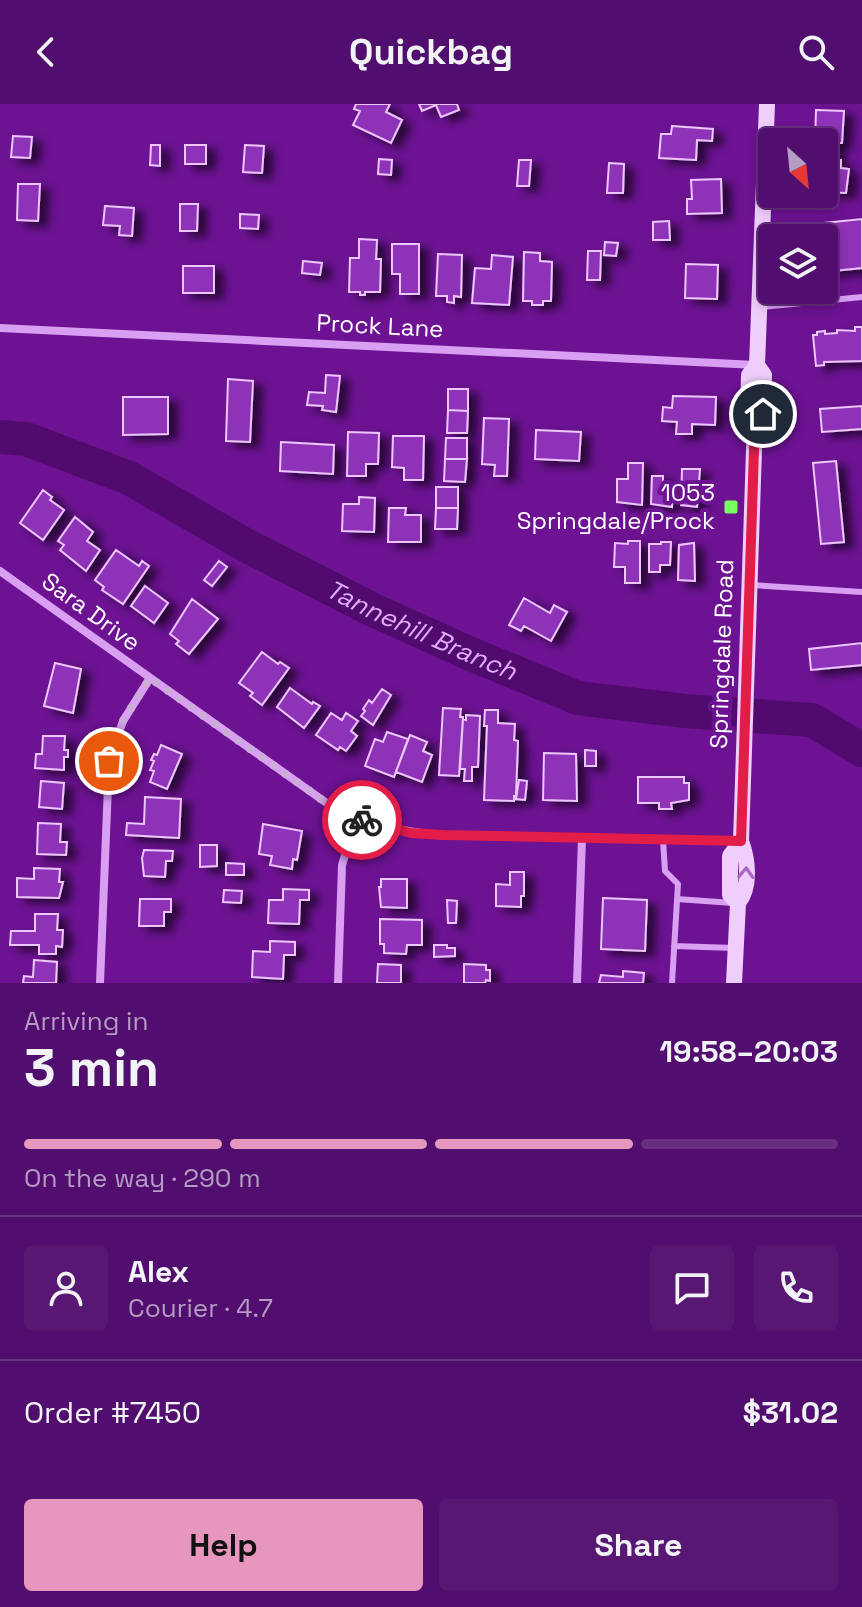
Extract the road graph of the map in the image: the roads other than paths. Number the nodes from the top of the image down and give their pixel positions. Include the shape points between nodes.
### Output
1 (767, 104) edge
2 (862, 297) edge
3 (758, 307) junction
4 (0, 328) edge
5 (757, 365) junction
6 (0, 571) edge
7 (748, 584) junction
8 (862, 592) edge
9 (150, 678) junction
10 (357, 818) junction
11 (582, 838) junction
12 (663, 840) junction
13 (741, 841) junction
14 (677, 899) junction
15 (738, 903) junction
16 (674, 946) junction
17 (735, 948) junction
18 (100, 983) edge
19 (338, 983) edge
20 (577, 983) edge
21 (672, 983) edge
22 (734, 983) edge

1 - 3 main road, Springdale Road
2 - 3 lane
3 - 5 main road, Springdale Road
4 - 5 street, Prock Lane
5 - 7 main road, Springdale Road via 764,375 763,414 755,420
6 - 9 street, Sara Drive
7 - 8 lane
7 - 13 main road, Springdale Road
9 - 10 street, Sara Drive via 328,804
9 - 18 street via 123,721 109,761
10 - 11 street, Sara Drive via 411,833
10 - 19 street via 342,865
11 - 12 street, Sara Drive
11 - 20 street
12 - 13 street, Sara Drive
12 - 14 lane via 665,871 678,884
13 - 15 main road, Springdale Road via 747,856 745,895
14 - 15 lane
14 - 16 lane
15 - 17 main road, Springdale Road
16 - 17 lane
16 - 21 lane
17 - 22 main road, Springdale Road

